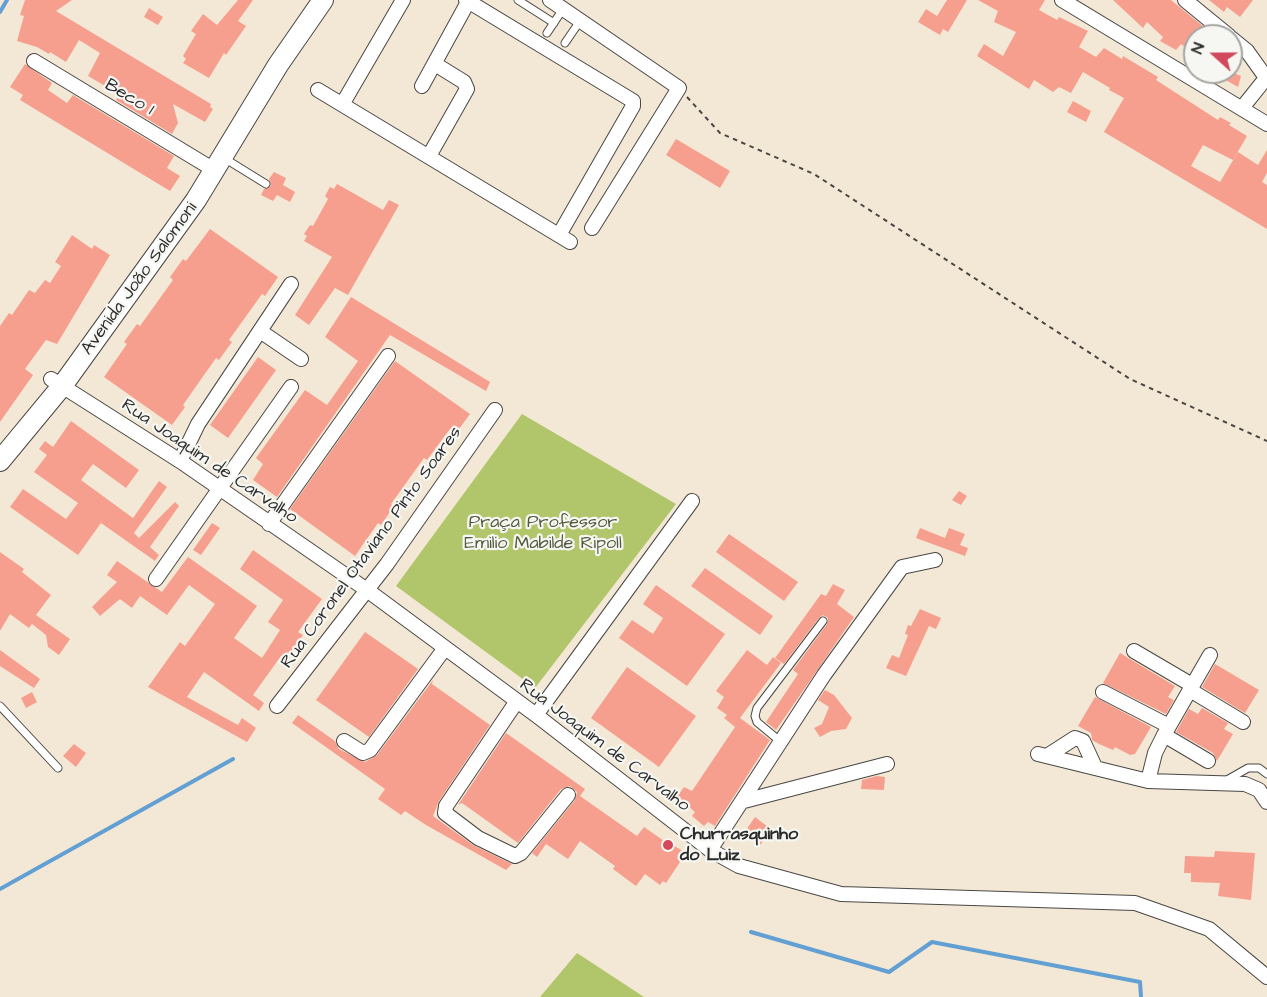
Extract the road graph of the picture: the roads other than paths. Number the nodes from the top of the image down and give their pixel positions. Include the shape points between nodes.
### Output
1 (323, 0) edge
2 (403, 0) edge
3 (518, 0) edge
4 (550, 0) edge
5 (1062, 0) edge
6 (1185, 0) edge
7 (467, 1) edge
8 (563, 9) junction
9 (580, 21) junction
10 (1214, 24) edge
11 (547, 33) junction
12 (1243, 48) edge
13 (562, 49) junction
14 (34, 61) dead end
15 (435, 64) junction
16 (1266, 78) edge
17 (422, 86) dead end
18 (318, 90) dead end
19 (343, 103) junction
20 (1242, 108) junction
21 (1267, 123) edge
22 (429, 156) junction
23 (215, 162) junction
24 (266, 184) dead end
25 (592, 228) dead end
26 (291, 284) dead end
27 (260, 331) junction
28 (388, 356) dead end
29 (301, 358) dead end
30 (57, 383) junction
31 (291, 387) dead end
32 (495, 410) dead end
33 (0, 460) edge
34 (180, 461) junction
35 (218, 489) junction
36 (692, 501) dead end
37 (269, 524) junction
38 (935, 561) dead end
39 (156, 579) dead end
40 (367, 590) junction
41 (823, 621) dead end
42 (445, 648) junction
43 (1134, 651) dead end
44 (1210, 655) dead end
45 (1191, 688) junction
46 (1103, 692) dead end
47 (517, 701) junction
48 (0, 706) edge
49 (277, 706) dead end
50 (536, 715) junction
51 (1243, 722) dead end
52 (1166, 731) junction
53 (344, 741) dead end
54 (781, 742) junction
55 (1208, 761) dead end
56 (887, 764) dead end
57 (1095, 767) junction
58 (58, 768) dead end
59 (1267, 774) edge
60 (1148, 781) junction
61 (1224, 782) junction
62 (568, 795) dead end
63 (744, 801) junction
64 (1267, 802) edge
65 (710, 850) junction
66 (1267, 977) edge

1 - 23 main road, Avenida João Salomoni
2 - 19 street
3 - 11 lane
4 - 8 street
5 - 20 street
6 - 10 street
7 - 11 street
7 - 15 street
8 - 9 street
8 - 11 lane
9 - 13 lane
9 - 25 street via 679,88
11 - 13 street
12 - 16 street
13 - 22 street via 630,97 633,104 564,238
14 - 23 street, Beco 1
15 - 17 street
15 - 22 street via 464,82 467,89
16 - 20 street
18 - 19 street
19 - 22 street
20 - 21 street
23 - 24 lane
23 - 30 main road, Avenida João Salomoni
26 - 27 street
27 - 29 street
27 - 34 street via 198,424
28 - 37 street
30 - 33 main road, Avenida João Salomoni
30 - 34 street, Rua Joaquim de Carvalho
31 - 35 street
32 - 40 street, Rua Coronel Otaviano Pinto Soares
34 - 35 street, Rua Joaquim de Carvalho
35 - 37 street, Rua Joaquim de Carvalho
35 - 39 street
36 - 50 street
37 - 40 street, Rua Joaquim de Carvalho
38 - 54 street via 902,567
40 - 42 street, Rua Joaquim de Carvalho
40 - 49 street, Rua Coronel Otaviano Pinto Soares
41 - 54 lane via 757,708 757,722
42 - 47 street, Rua Joaquim de Carvalho
42 - 53 street via 370,750 363,753
43 - 45 street
44 - 45 street
45 - 51 street
45 - 52 street
46 - 52 street
47 - 50 street, Rua Joaquim de Carvalho
47 - 62 street via 445,813 478,838 515,856 521,854
48 - 58 lane
50 - 65 street, Rua Joaquim de Carvalho
52 - 55 street
52 - 60 street
54 - 63 street
56 - 63 street
57 - 57 street via 1042,755 1075,738 1083,741
57 - 60 street
59 - 61 lane via 1259,768 1248,768
60 - 61 street
61 - 64 street via 1258,790
63 - 65 street
65 - 66 street, Rua Joaquim de Carvalho via 739,866 841,894 1135,903 1209,929

